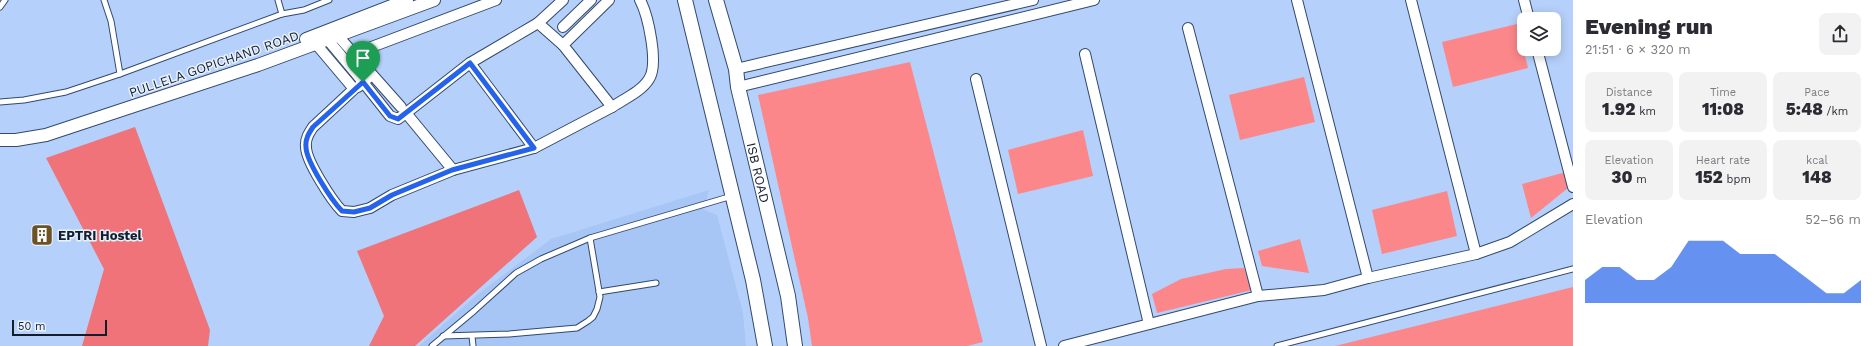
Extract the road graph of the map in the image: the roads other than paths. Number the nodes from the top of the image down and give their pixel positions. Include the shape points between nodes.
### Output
1 (5, 0) edge
2 (104, 0) edge
3 (278, 0) edge
4 (329, 0) edge
5 (407, 0) edge
6 (432, 0) edge
7 (496, 0) edge
8 (563, 0) edge
9 (591, 0) edge
10 (609, 0) edge
11 (640, 0) edge
12 (685, 0) edge
13 (716, 0) edge
14 (1033, 0) edge
15 (1094, 0) edge
16 (1297, 0) edge
17 (1411, 0) edge
18 (1524, 0) edge
19 (0, 7) edge
20 (1527, 12) edge
21 (282, 14) junction
22 (538, 23) junction
23 (563, 27) dead end
24 (1188, 28) dead end
25 (319, 42) junction
26 (563, 45) junction
27 (353, 54) junction
28 (1085, 54) dead end
29 (1539, 56) edge
30 (470, 63) junction
31 (736, 69) junction
32 (120, 74) junction
33 (372, 75) junction
34 (976, 80) dead end
35 (363, 82) junction
36 (738, 87) junction
37 (354, 89) junction
38 (0, 102) edge
39 (612, 107) junction
40 (403, 110) junction
41 (0, 132) edge
42 (0, 140) edge
43 (534, 148) junction
44 (452, 170) junction
45 (1573, 186) edge
46 (734, 196) junction
47 (1573, 204) edge
48 (590, 238) junction
49 (1476, 254) junction
50 (1573, 269) edge
51 (1368, 278) junction
52 (656, 283) dead end
53 (599, 292) junction
54 (1258, 296) junction
55 (1149, 324) junction
56 (443, 336) junction
57 (472, 336) junction
58 (432, 346) edge
59 (473, 346) edge
60 (765, 346) edge
61 (795, 346) edge
62 (1041, 346) edge
63 (1064, 346) edge
64 (1277, 346) edge

1 - 19 lane
2 - 32 lane via 111,21
3 - 21 lane
4 - 21 lane via 304,10
5 - 25 street, PULLELA GOPICHAND ROAD
6 - 25 street, PULLELA GOPICHAND ROAD
7 - 27 street
8 - 22 street
9 - 23 street
10 - 26 street
11 - 39 street via 649,22 652,39 650,79
12 - 46 main road
13 - 31 main road, ISB ROAD
14 - 31 street
15 - 36 street
16 - 51 street
17 - 49 street
18 - 20 street
21 - 32 lane
22 - 26 street
22 - 30 street
24 - 54 street
25 - 27 street
25 - 35 street
25 - 37 street
25 - 41 street, PULLELA GOPICHAND ROAD via 255,58 45,127
25 - 42 street, PULLELA GOPICHAND ROAD via 46,135
26 - 39 street
27 - 33 street
28 - 55 street
29 - 45 street
30 - 40 street
30 - 43 street
31 - 36 main road, ISB ROAD
32 - 38 lane via 66,92
33 - 35 street
33 - 40 street
34 - 62 street
35 - 37 street
35 - 40 street via 392,118 398,119
36 - 61 main road, ISB ROAD via 788,296
37 - 44 street via 313,127 308,134 306,146 307,155 334,203 342,211 354,212 370,208 392,195
39 - 43 street
40 - 44 street
43 - 44 street
46 - 48 lane
46 - 60 main road
47 - 49 street via 1510,242
48 - 53 lane
48 - 56 lane via 568,246 516,273 474,312
49 - 51 street
50 - 64 lane
51 - 54 street via 1324,290
52 - 53 lane
53 - 57 lane via 597,309 593,317 577,328
54 - 55 street
55 - 63 street
56 - 57 lane
56 - 58 lane
57 - 59 lane

